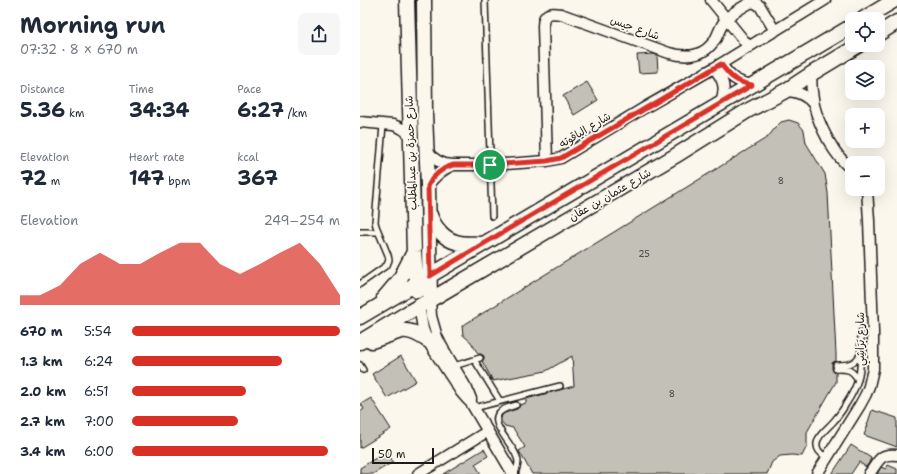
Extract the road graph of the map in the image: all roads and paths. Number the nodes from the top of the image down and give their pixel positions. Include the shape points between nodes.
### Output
1 (407, 0) edge
2 (424, 0) edge
3 (486, 0) edge
4 (711, 0) edge
5 (826, 0) edge
6 (895, 0) edge
7 (875, 12) edge
8 (726, 19) junction
9 (897, 24) edge
10 (845, 30) edge
11 (885, 30) edge
12 (775, 31) junction
13 (748, 47) junction
14 (847, 52) edge
15 (718, 66) junction
16 (811, 74) junction
17 (752, 85) junction
18 (785, 91) junction
19 (721, 103) junction
20 (814, 105) junction
21 (410, 112) junction
22 (360, 122) edge
23 (383, 125) junction
24 (394, 125) junction
25 (411, 137) junction
26 (427, 150) junction
27 (547, 161) junction
28 (845, 164) edge
29 (453, 165) junction
30 (490, 165) junction
31 (428, 186) junction
32 (867, 196) edge
33 (429, 210) junction
34 (492, 216) dead end
35 (360, 232) edge
36 (378, 232) junction
37 (483, 244) junction
38 (414, 252) junction
39 (430, 276) junction
40 (360, 284) edge
41 (412, 286) junction
42 (425, 303) junction
43 (377, 307) junction
44 (360, 317) edge
45 (360, 331) edge
46 (861, 332) dead end
47 (427, 340) junction
48 (360, 342) edge
49 (360, 346) edge
50 (860, 355) junction
51 (480, 358) dead end
52 (475, 361) junction
53 (454, 366) junction
54 (858, 380) junction
55 (560, 386) dead end
56 (500, 401) junction
57 (473, 405) junction
58 (516, 405) dead end
59 (488, 431) junction
60 (897, 455) edge
61 (827, 458) junction
62 (418, 474) edge
63 (514, 474) edge
64 (818, 474) edge
65 (870, 474) edge

1 - 21 main road, شارع حمزة بن عبدالمطلب
2 - 26 main road, شارع حمزة بن عبدالمطلب
3 - 30 lane
4 - 8 street
5 - 12 street, شارع الياقوته
6 - 7 main road
8 - 12 street via 754,2 760,6
8 - 13 street
8 - 27 street, شارع جيس via 710,47 702,53 684,56 669,53 561,14 547,14 542,26
9 - 11 main road
10 - 17 main road, شارع عثمان بن عفان
12 - 13 street, شارع الياقوته
13 - 15 street, شارع الياقوته
14 - 16 main road, شارع عثمان بن عفان
15 - 17 street via 736,80
15 - 19 street via 724,87
15 - 27 street, شارع الياقوته via 566,156
16 - 18 main road, شارع عثمان بن عفان
16 - 20 street
17 - 19 main road, شارع عثمان بن عفان
18 - 20 street via 799,92
18 - 42 main road, شارع عثمان بن عفان via 747,111
19 - 37 main road, شارع عثمان بن عفان
20 - 28 street via 825,134
21 - 24 street via 404,120
21 - 25 main road, شارع حمزة بن عبدالمطلب
22 - 23 street
23 - 24 street
23 - 36 lane via 375,218
24 - 25 street via 404,129
25 - 38 main road, شارع حمزة بن عبدالمطلب
26 - 29 street, شارع الياقوته via 438,161
26 - 31 main road, شارع حمزة بن عبدالمطلب
27 - 30 street, شارع الياقوته
29 - 30 street, شارع الياقوته
29 - 31 street via 438,173
30 - 34 lane
31 - 33 main road, شارع حمزة بن عبدالمطلب
32 - 61 street, شارع بَرَاشِي via 873,369 866,394
33 - 37 main road via 436,228 445,236 464,244
33 - 39 main road, شارع حمزة بن عبدالمطلب
35 - 36 lane
36 - 40 lane via 389,260
37 - 39 main road, شارع عثمان بن عفان
38 - 41 main road, شارع حمزة بن عبدالمطلب
38 - 43 main road via 400,279
39 - 41 main road, شارع عثمان بن عفان
39 - 42 main road, شارع حمزة بن عبدالمطلب
41 - 42 main road, شارع حمزة بن عبدالمطلب
41 - 43 main road, شارع عثمان بن عفان
41 - 45 main road via 414,295 410,300
42 - 47 street via 423,329
42 - 48 main road, شارع عثمان بن عفان
42 - 53 street via 437,337
43 - 44 main road, شارع عثمان بن عفان
46 - 50 lane
47 - 49 main road via 413,332 400,331
47 - 57 street via 461,392
50 - 54 lane
50 - 54 lane via 856,361 836,367 850,370
51 - 52 lane
52 - 53 lane
52 - 56 lane
53 - 57 street
54 - 61 lane via 841,412 818,440 817,447
55 - 56 lane
56 - 57 lane
57 - 59 street
58 - 63 lane via 502,411 497,421 498,427 518,459
59 - 62 street
59 - 63 street
60 - 65 street via 884,456
61 - 64 street, شارع بَرَاشِي

